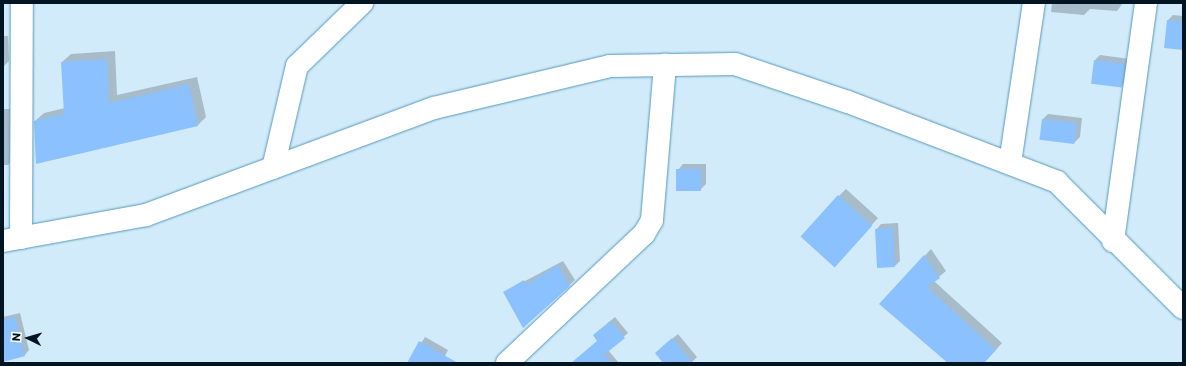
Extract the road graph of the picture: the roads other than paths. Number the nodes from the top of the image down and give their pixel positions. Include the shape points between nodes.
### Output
1 (22, 3) edge
2 (362, 3) edge
3 (1034, 3) edge
4 (1146, 3) edge
5 (664, 65) junction
6 (1010, 164) junction
7 (273, 168) junction
8 (12, 239) edge
9 (1114, 241) junction
10 (1183, 307) edge
11 (508, 363) edge

1 - 8 main road
2 - 7 main road via 297,66
3 - 6 main road
4 - 9 main road
5 - 6 main road via 735,64
5 - 7 main road via 610,66 434,108
5 - 11 main road via 652,220 644,234
6 - 9 main road via 1057,182
7 - 8 main road via 146,215
9 - 10 main road

